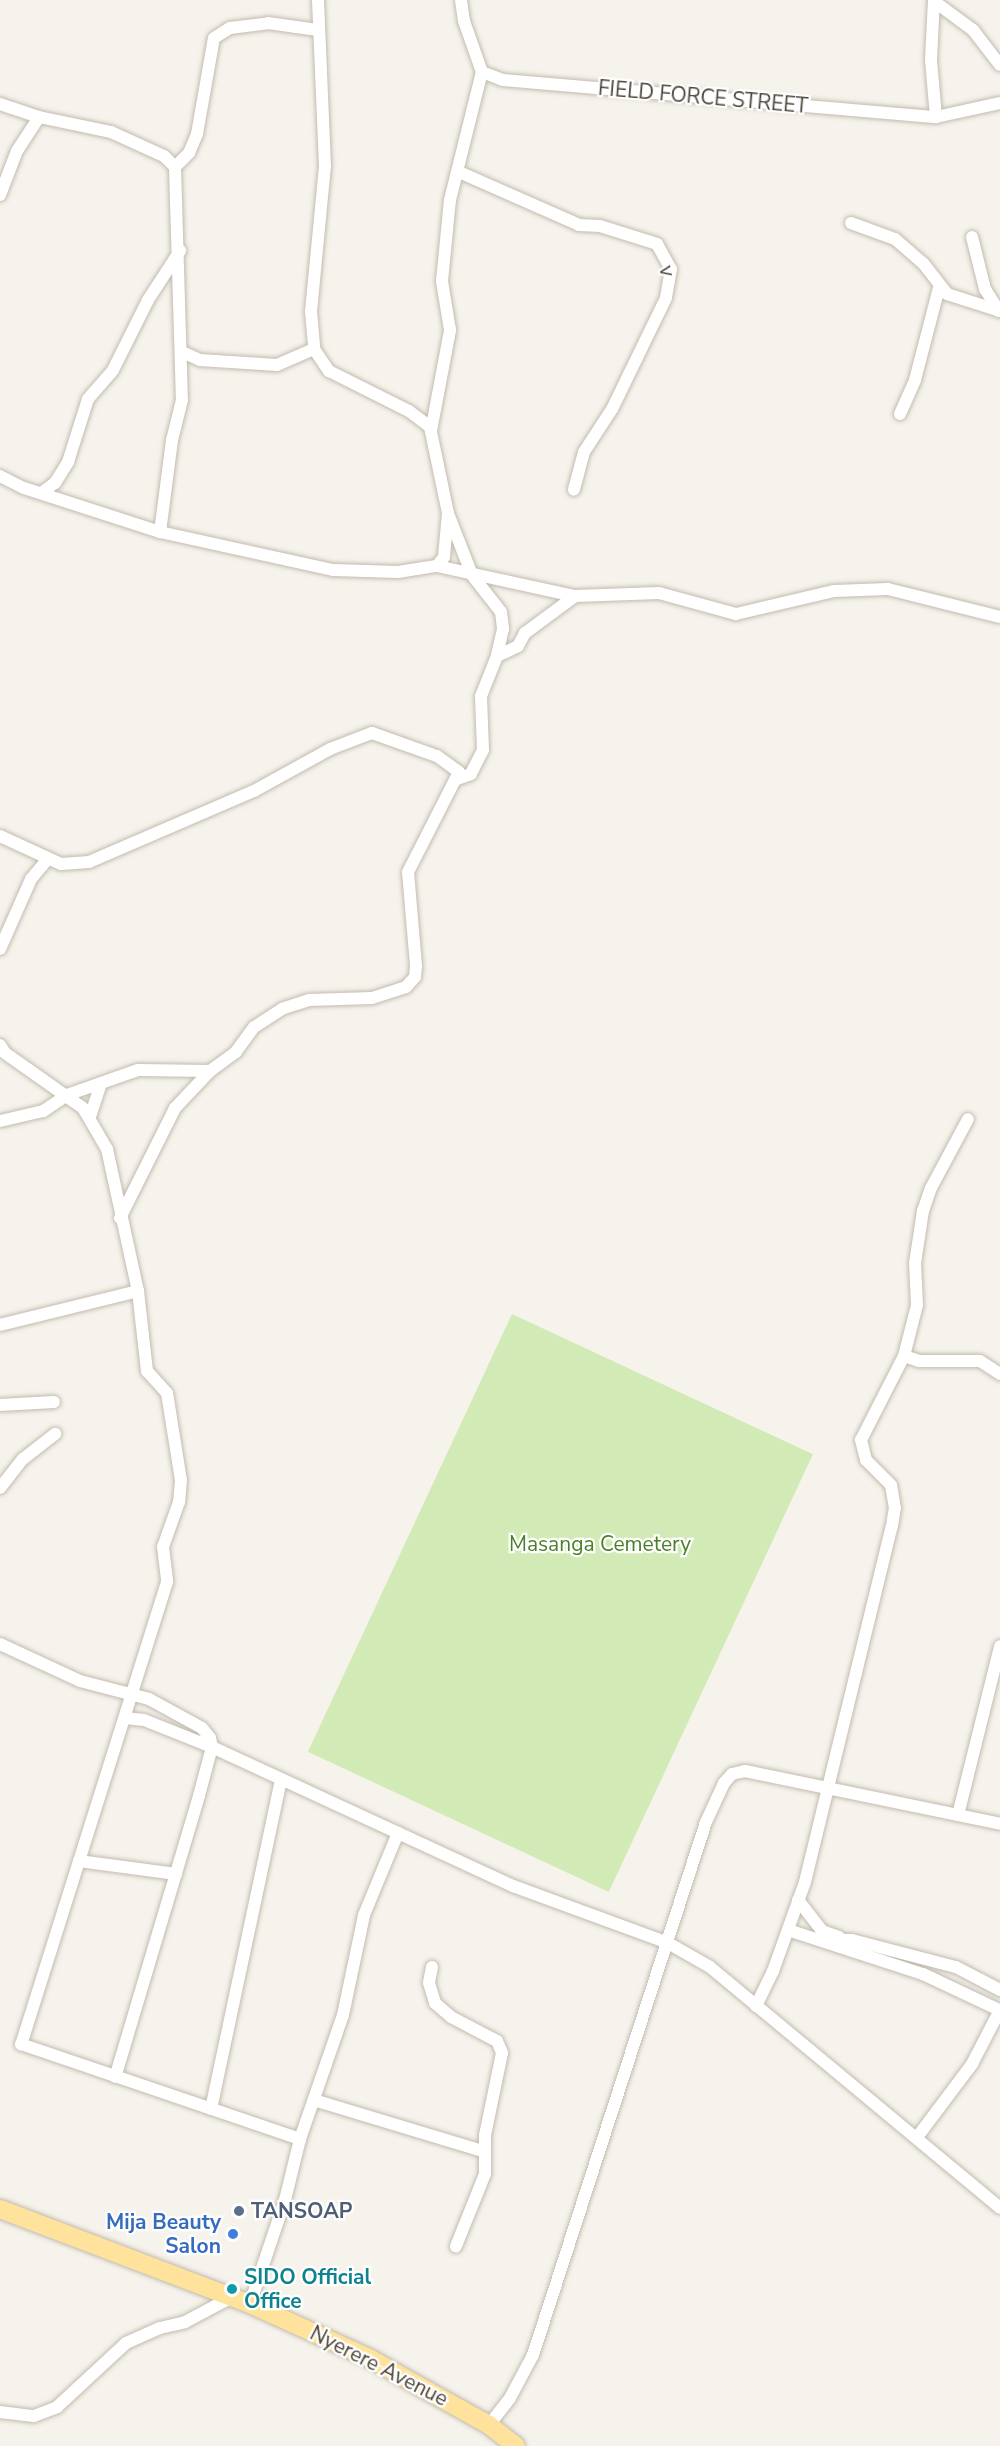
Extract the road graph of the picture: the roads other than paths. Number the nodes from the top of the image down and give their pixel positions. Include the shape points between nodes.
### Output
1 (318, 0) edge
2 (461, 0) edge
3 (934, 1) edge
4 (318, 30) junction
5 (1000, 65) edge
6 (482, 72) junction
7 (0, 104) edge
8 (1000, 104) edge
9 (39, 117) junction
10 (936, 117) junction
11 (175, 167) junction
12 (459, 172) junction
13 (0, 195) edge
14 (851, 223) dead end
15 (972, 237) dead end
16 (180, 251) junction
17 (939, 288) junction
18 (964, 300) junction
19 (930, 311) junction
20 (1000, 311) edge
21 (314, 350) junction
22 (182, 352) junction
23 (900, 414) dead end
24 (431, 431) junction
25 (0, 476) edge
26 (574, 490) dead end
27 (41, 493) junction
28 (448, 513) junction
29 (160, 532) junction
30 (437, 566) junction
31 (472, 576) junction
32 (575, 596) junction
33 (1000, 617) edge
34 (497, 656) junction
35 (457, 779) junction
36 (0, 836) edge
37 (28, 850) junction
38 (47, 860) junction
39 (31, 879) junction
40 (0, 949) edge
41 (0, 1045) edge
42 (210, 1071) junction
43 (99, 1086) junction
44 (67, 1095) junction
45 (90, 1117) junction
46 (968, 1119) dead end
47 (0, 1121) edge
48 (120, 1218) junction
49 (138, 1291) junction
50 (0, 1325) edge
51 (904, 1356) junction
52 (1000, 1374) edge
53 (54, 1402) dead end
54 (0, 1405) edge
55 (55, 1434) dead end
56 (0, 1488) edge
57 (0, 1644) edge
58 (1000, 1646) edge
59 (132, 1692) junction
60 (125, 1718) junction
61 (212, 1747) junction
62 (281, 1781) junction
63 (831, 1787) junction
64 (958, 1815) junction
65 (1000, 1824) edge
66 (398, 1833) junction
67 (79, 1861) junction
68 (176, 1875) junction
69 (798, 1900) junction
70 (788, 1930) junction
71 (843, 1939) junction
72 (822, 1941) junction
73 (668, 1942) junction
74 (432, 1968) dead end
75 (1000, 1990) edge
76 (756, 2006) junction
77 (999, 2010) edge
78 (115, 2076) junction
79 (316, 2101) junction
80 (211, 2109) junction
81 (918, 2136) junction
82 (300, 2139) junction
83 (483, 2151) junction
84 (1000, 2208) edge
85 (0, 2209) edge
86 (456, 2246) dead end
87 (231, 2297) junction
88 (250, 2304) junction
89 (0, 2412) edge
90 (489, 2425) junction
91 (516, 2446) edge

1 - 4 street
2 - 6 street
3 - 5 street via 973,30
3 - 10 street via 931,60
4 - 11 street via 268,23 230,28 214,38 197,134 189,153
4 - 21 street via 325,166 311,311
6 - 10 street, FIELD FORCE STREET via 503,80
6 - 12 street
7 - 9 street
8 - 10 street, FIELD FORCE STREET
9 - 11 street via 111,132 164,156
9 - 13 street via 17,151
11 - 16 street
12 - 24 street via 450,200 442,281 450,330
12 - 26 street, v via 579,225 623,232 657,244 671,269 666,298 612,409 584,452
14 - 17 street via 895,239 923,263
15 - 20 street via 985,289
16 - 22 street
16 - 27 street via 148,300 113,370 88,399 68,462 55,483
17 - 18 street
17 - 19 street
18 - 19 street
18 - 20 street
19 - 23 street via 915,380
21 - 22 street via 277,366 200,360
21 - 24 street via 329,371 409,411
22 - 29 street via 182,400 172,440
24 - 28 street
25 - 27 street
27 - 29 street
28 - 30 street via 444,557
28 - 31 street
29 - 30 street via 333,570 398,572
30 - 31 street
31 - 32 street via 495,576
31 - 34 street via 501,612 503,629
32 - 33 street via 659,593 735,614 834,591 888,589
32 - 34 street via 525,633 518,646
34 - 35 street via 481,696 483,750 471,774
35 - 38 street via 459,772 453,764 372,733 111,854 81,862
35 - 42 street via 408,872 416,944 412,983 395,994 309,1000 282,1009 254,1027 236,1052
36 - 37 street
37 - 38 street
37 - 39 street via 33,860
38 - 39 street
39 - 40 street
41 - 44 street via 5,1053
42 - 43 street via 138,1070
42 - 48 street via 175,1108
43 - 44 street
43 - 45 street
44 - 45 street
44 - 47 street via 43,1111
45 - 48 street via 114,1170
46 - 51 street via 923,1211 915,1263 917,1305
48 - 49 street
49 - 50 street
49 - 59 street via 147,1371 167,1393 181,1480 179,1502 163,1547 167,1582
51 - 52 street via 919,1361 980,1361
51 - 63 street via 861,1440 866,1460 891,1485 895,1508
53 - 54 street
55 - 56 street via 23,1459
57 - 59 street via 80,1681
58 - 64 street
59 - 60 street
59 - 61 street via 202,1728
60 - 61 street via 144,1720
60 - 67 street
61 - 62 street
61 - 68 street
62 - 66 street
62 - 80 street
63 - 64 street
63 - 69 street
63 - 73 street via 745,1771 732,1774 706,1822
64 - 65 street
66 - 73 street via 513,1886
66 - 79 street via 364,1915 343,2015
67 - 68 street
67 - 78 street via 21,2044
68 - 78 street
69 - 70 street
69 - 71 street via 822,1931
70 - 72 street
70 - 76 street
71 - 72 street
71 - 75 street via 956,1967
72 - 77 street via 923,1974
73 - 76 street via 710,1967
73 - 90 street via 533,2355 510,2398
74 - 83 street via 429,1983 435,2003 451,2017 497,2041 502,2053
76 - 81 street
77 - 81 street via 972,2064
78 - 80 street
79 - 82 street
79 - 83 street
80 - 82 street
81 - 84 street
82 - 88 street via 285,2200
83 - 86 street via 485,2174
85 - 87 main road, Nyerere Avenue
87 - 88 main road, Nyerere Avenue
87 - 89 street via 185,2322 126,2343 57,2408 34,2416
88 - 90 main road, Nyerere Avenue via 371,2359
90 - 91 main road, Nyerere Avenue

